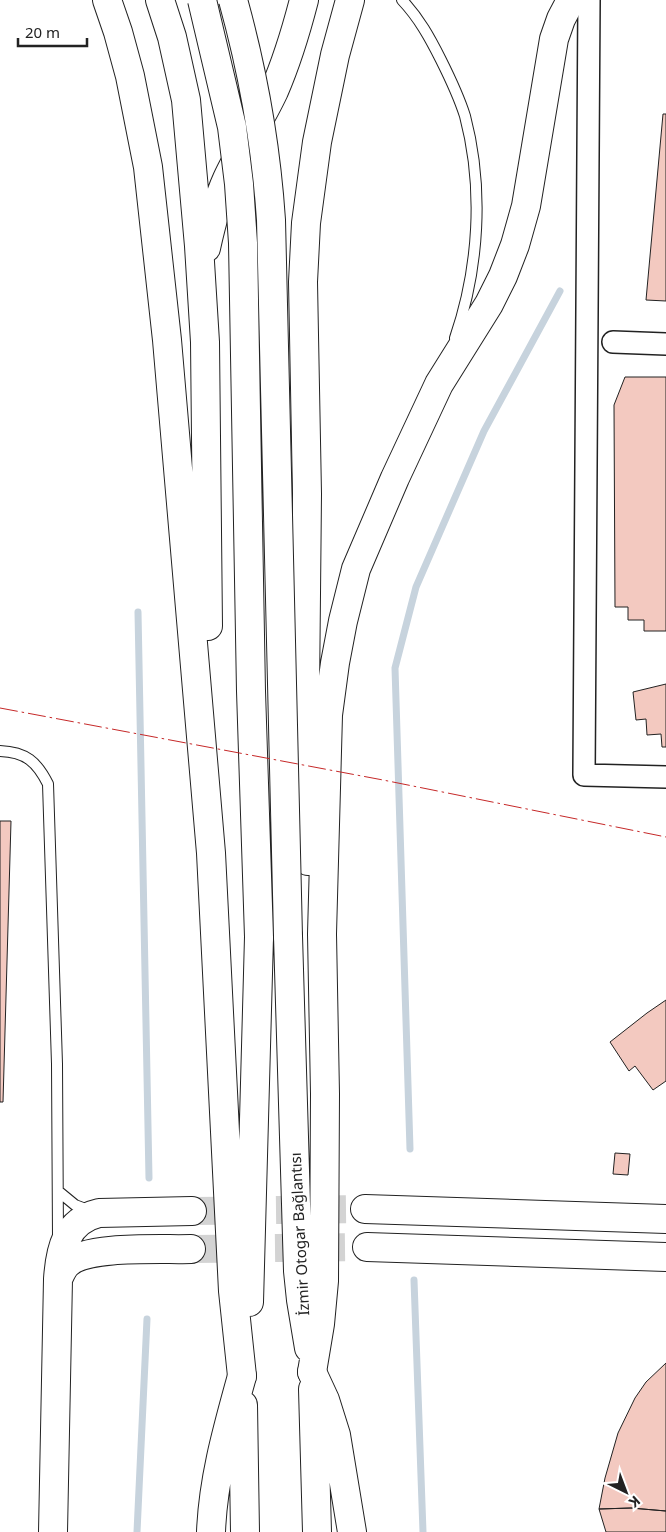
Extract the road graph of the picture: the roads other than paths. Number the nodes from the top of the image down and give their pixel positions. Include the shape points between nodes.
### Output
1 (107, 0) edge
2 (160, 0) edge
3 (202, 0) edge
4 (233, 0) edge
5 (304, 0) edge
6 (350, 0) edge
7 (402, 0) edge
8 (571, 0) edge
9 (589, 0) edge
10 (200, 273) junction
11 (613, 342) dead end
12 (666, 344) edge
13 (439, 384) junction
14 (0, 751) edge
15 (666, 777) edge
16 (211, 853) junction
17 (322, 934) junction
18 (58, 1192) junction
19 (192, 1210) tunnel mouth
20 (365, 1210) tunnel mouth
21 (99, 1213) junction
22 (666, 1219) edge
23 (82, 1244) junction
24 (367, 1247) tunnel mouth
25 (191, 1249) tunnel mouth
26 (666, 1257) edge
27 (58, 1279) junction
28 (312, 1372) junction
29 (242, 1376) junction
30 (53, 1532) edge
31 (211, 1532) edge
32 (245, 1532) edge
33 (317, 1532) edge
34 (352, 1532) edge

1 - 16 main road via 132,84 151,188
2 - 10 main road via 172,36 186,100
3 - 29 main road, bridge via 232,127 243,242 259,937 250,1288
4 - 28 main road, İzmir Otogar Bağlantısı, bridge via 252,78 271,213 298,1271
5 - 10 main road via 292,45 273,93 218,201
6 - 17 main road via 335,55 311,178 303,282 308,494 304,792 309,866
7 - 13 lane via 426,31 450,78 464,116 477,184 467,295
8 - 13 main road via 554,39 526,206 515,245 489,304
9 - 15 street via 584,775
10 - 16 main road via 204,342
11 - 12 street
13 - 17 main road via 356,569 343,621 328,715
14 - 18 lane via 30,759 48,784
16 - 29 main road via 233,1291
17 - 28 main road via 324,1275
18 - 21 lane via 75,1206
18 - 23 lane via 64,1221
18 - 27 lane
19 - 21 main road
20 - 22 main road
21 - 23 main road via 81,1220
23 - 25 main road
23 - 27 main road via 62,1248
24 - 26 main road
27 - 30 main road
28 - 33 main road, İzmir Otogar Bağlantısı
28 - 34 main road via 336,1435
29 - 31 main road via 220,1460
29 - 32 main road

